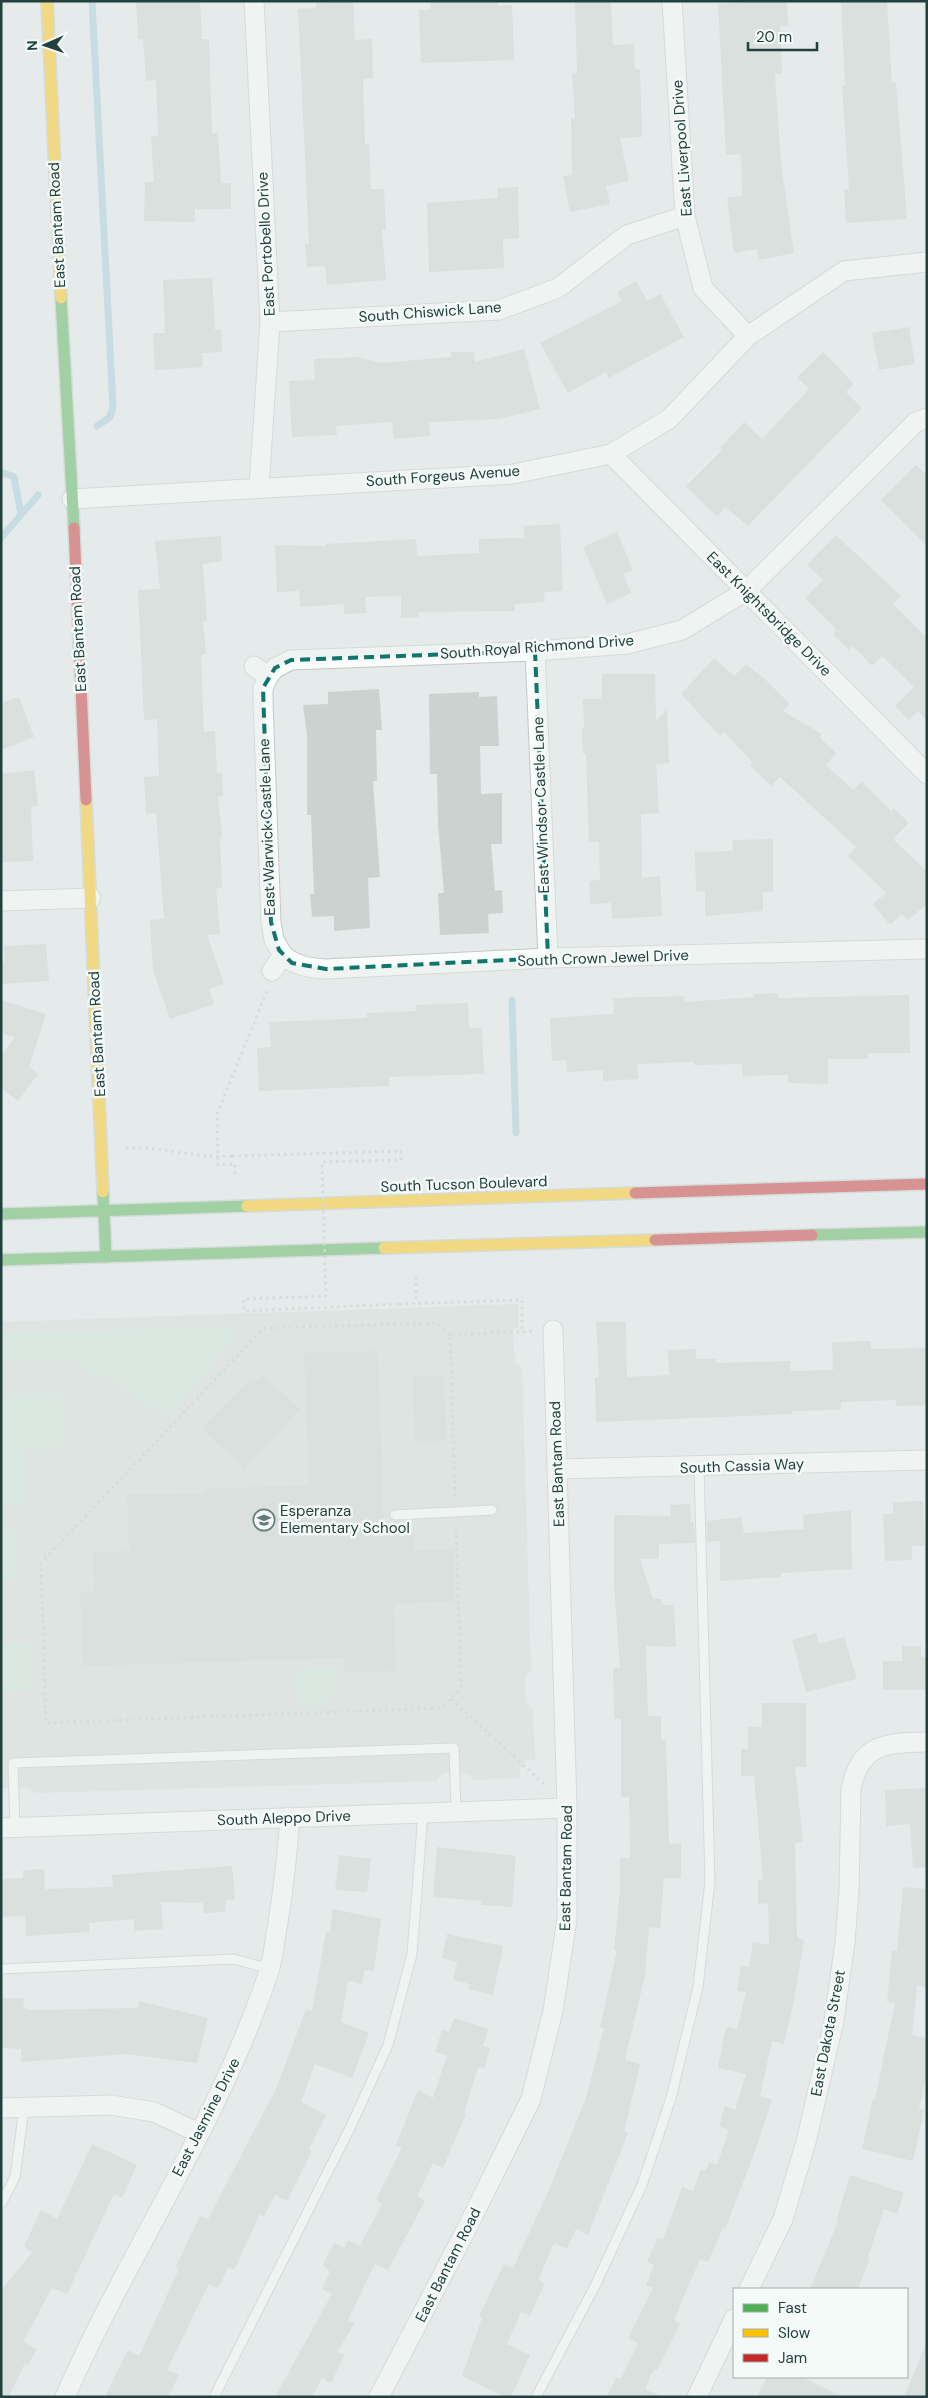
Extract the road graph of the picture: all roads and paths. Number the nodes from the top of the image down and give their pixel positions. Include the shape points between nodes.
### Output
1 (47, 1) edge
2 (254, 1) edge
3 (672, 1) edge
4 (685, 216) junction
5 (927, 262) edge
6 (270, 322) junction
7 (748, 336) junction
8 (927, 418) edge
9 (611, 454) junction
10 (259, 487) junction
11 (72, 499) junction
12 (746, 591) junction
13 (535, 651) junction
14 (261, 671) joint
15 (927, 774) edge
16 (91, 898) junction
17 (1, 901) edge
18 (927, 949) edge
19 (283, 955) junction
20 (548, 958) junction
21 (272, 971) joint
22 (103, 1149) junction
23 (219, 1157) junction
24 (235, 1174) dead end
25 (927, 1184) edge
26 (104, 1210) junction
27 (1, 1214) edge
28 (927, 1232) edge
29 (106, 1257) junction
30 (1, 1260) edge
31 (416, 1277) dead end
32 (416, 1303) junction
33 (553, 1330) joint
34 (522, 1331) junction
35 (450, 1335) junction
36 (927, 1460) edge
37 (699, 1467) junction
38 (558, 1469) junction
39 (492, 1510) dead end
40 (456, 1512) junction
41 (395, 1515) dead end
42 (451, 1699) junction
43 (927, 1742) edge
44 (567, 1808) junction
45 (456, 1812) junction
46 (423, 1813) junction
47 (290, 1817) junction
48 (8, 1827) edge
49 (1, 1969) edge
50 (270, 1969) junction
51 (1, 2108) edge
52 (24, 2108) junction
53 (199, 2133) junction
54 (1, 2204) edge
55 (749, 2288) edge
56 (733, 2321) edge
57 (65, 2397) edge
58 (214, 2397) edge
59 (378, 2397) edge
60 (536, 2397) edge
61 (697, 2397) edge

1 - 11 main road, East Bantam Road
2 - 6 street, East Portobello Drive
3 - 4 street, East Liverpool Drive
4 - 6 street, South Chiswick Lane via 627,235 558,288 499,310
4 - 7 street, East Liverpool Drive via 703,288
5 - 7 street, South Forgeus Avenue via 844,271
6 - 10 street, East Portobello Drive
7 - 9 street, South Forgeus Avenue via 669,419
8 - 12 street, South Royal Richmond Drive via 916,422
9 - 10 street, South Forgeus Avenue via 513,474
9 - 12 street, East Knightsbridge Drive
10 - 11 street, South Forgeus Avenue
11 - 16 main road, East Bantam Road
12 - 13 street, South Royal Richmond Drive via 682,630 626,644
12 - 15 street, East Knightsbridge Drive
13 - 14 street, South Royal Richmond Drive via 291,660
13 - 20 street, East Windsor Castle Lane
14 - 19 street, East Warwick Castle Lane via 271,922 274,940
16 - 17 street
16 - 22 main road, East Bantam Road
18 - 20 street, South Crown Jewel Drive
19 - 20 street, South Crown Jewel Drive via 304,967 326,970
19 - 21 street
21 - 23 path via 265,999 218,1114
22 - 23 path via 140,1147
22 - 26 main road, East Bantam Road
23 - 24 path via 218,1165 235,1164
23 - 32 path, bridge via 401,1151 400,1160 322,1162 326,1296 244,1299 244,1311
25 - 26 main road, South Tucson Boulevard
26 - 27 main road, South Tucson Boulevard
26 - 29 main road, East Bantam Road
28 - 29 main road
29 - 30 main road
31 - 32 path
32 - 34 path via 522,1300
33 - 34 path
33 - 38 street, East Bantam Road
34 - 35 path
35 - 40 path
35 - 42 path via 436,1323 264,1328 41,1563 46,1723 441,1708
36 - 37 street, South Cassia Way
37 - 38 street, South Cassia Way
37 - 60 lane via 710,1881 698,1987 671,2098 642,2185 596,2286
38 - 44 street, East Bantam Road
39 - 40 lane
40 - 41 lane
40 - 42 path via 462,1688
42 - 44 path
43 - 55 street, East Dakota Street via 875,1748 856,1758 851,1789 845,1942 834,2021 806,2142 782,2219
44 - 45 street, South Aleppo Drive
44 - 59 street, East Bantam Road via 567,1919 553,2011 531,2099
45 - 46 street, South Aleppo Drive
45 - 48 lane via 454,1748 13,1762
46 - 47 street, South Aleppo Drive
46 - 58 lane via 412,1954 388,2044 352,2126
47 - 48 street, South Aleppo Drive
47 - 50 street, East Jasmine Drive via 283,1895
49 - 50 lane via 234,1959
50 - 53 street, East Jasmine Drive via 238,2052
51 - 52 street
52 - 53 street via 111,2105 154,2112
52 - 54 lane via 15,2177
53 - 57 street, East Jasmine Drive via 86,2349
56 - 61 street

